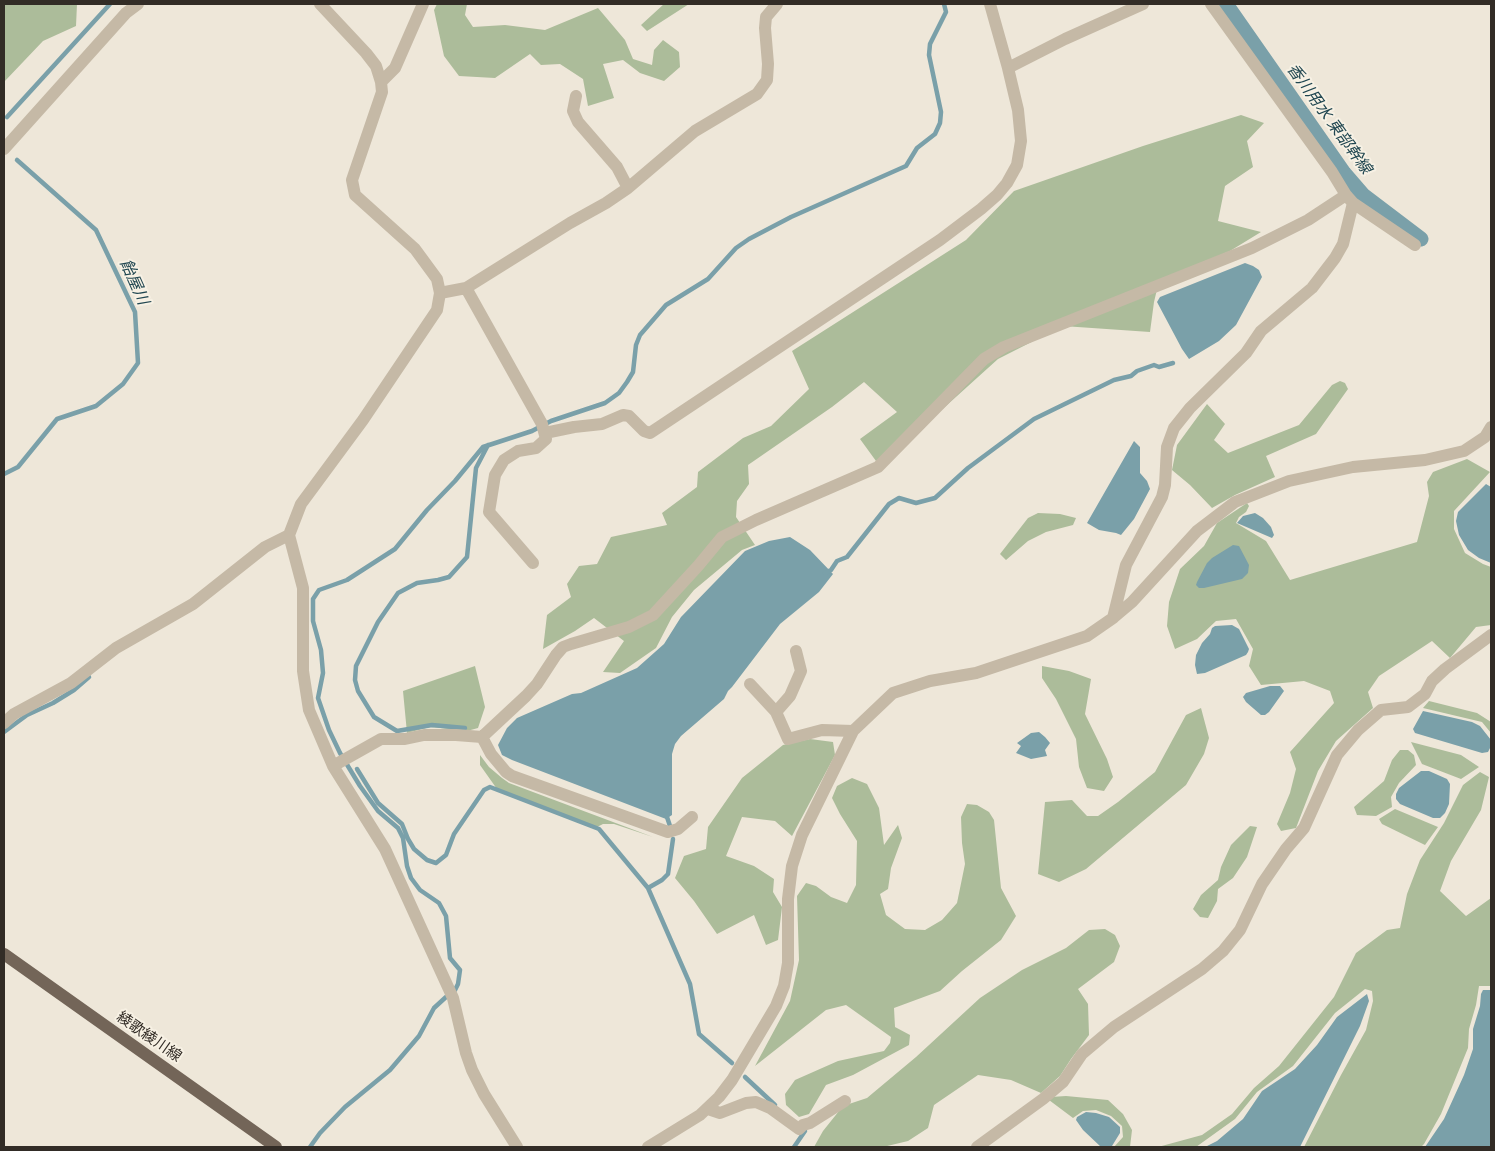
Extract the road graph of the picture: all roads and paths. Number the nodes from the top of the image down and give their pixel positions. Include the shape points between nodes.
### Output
1 (138, 4) edge
2 (320, 4) edge
3 (423, 4) edge
4 (777, 4) edge
5 (990, 4) edge
6 (1143, 4) edge
7 (1211, 4) edge
8 (1008, 68) junction
9 (381, 82) junction
10 (576, 96) dead end
11 (4, 149) edge
12 (628, 188) junction
13 (1350, 199) junction
14 (1415, 245) dead end
15 (466, 288) junction
16 (440, 293) junction
17 (544, 428) junction
18 (1491, 428) edge
19 (289, 535) junction
20 (533, 563) dead end
21 (1113, 618) junction
22 (1491, 635) edge
23 (796, 651) dead end
24 (750, 684) dead end
25 (776, 712) junction
26 (4, 723) edge
27 (853, 731) junction
28 (482, 737) junction
29 (341, 762) junction
30 (692, 817) dead end
31 (4, 954) edge
32 (845, 1101) dead end
33 (708, 1109) junction
34 (276, 1147) edge
35 (517, 1147) edge
36 (648, 1147) edge
37 (976, 1147) edge

1 - 11 street via 126,13
2 - 9 street via 366,53 376,66
3 - 9 street via 395,68
4 - 12 street via 766,17 767,80 757,94 695,130
5 - 8 street
6 - 8 street
7 - 13 street
8 - 17 street via 1021,141 1017,165 1007,183 981,210 650,433 623,415 602,424
9 - 16 street via 382,92 352,180 353,189 415,248 437,279
10 - 12 street via 573,111 578,122 617,167
12 - 15 street
13 - 14 street
13 - 21 street via 1343,244 1312,288 1261,331 1246,353 1174,428 1167,447 1162,497 1126,565
13 - 28 street via 1252,248 1004,347 984,359 878,468 722,537 653,615 629,627 563,647 537,684
15 - 16 street
15 - 17 street
16 - 19 street via 437,310 363,420 301,504
17 - 20 street via 546,439 536,448 518,451 504,460 495,475 489,512
18 - 21 street via 1485,437 1464,451 1425,460 1354,467 1289,480 1235,502 1197,531 1132,602
19 - 26 street via 265,547 193,604 116,648 71,683 14,714
19 - 29 street via 303,588 303,671 309,710
21 - 27 street via 1087,636 976,673 930,681 893,693
22 - 37 street via 1432,682 1425,694 1408,707 1381,710 1358,730 1337,755 1304,828 1262,884 1240,930 1223,951 1202,969 1114,1027 1082,1054 1063,1082
23 - 25 street via 801,671 790,696
24 - 25 street
25 - 27 street via 788,739 822,730
27 - 33 street via 802,835 792,866 784,986 776,1006 732,1080
28 - 29 street via 424,735 381,739
28 - 30 street via 491,754 512,776 668,832 678,829
29 - 35 street via 452,994 472,1070
31 - 34 main road, 綾歌綾川線
32 - 33 street via 801,1127 756,1102 746,1102 720,1112
33 - 36 street

